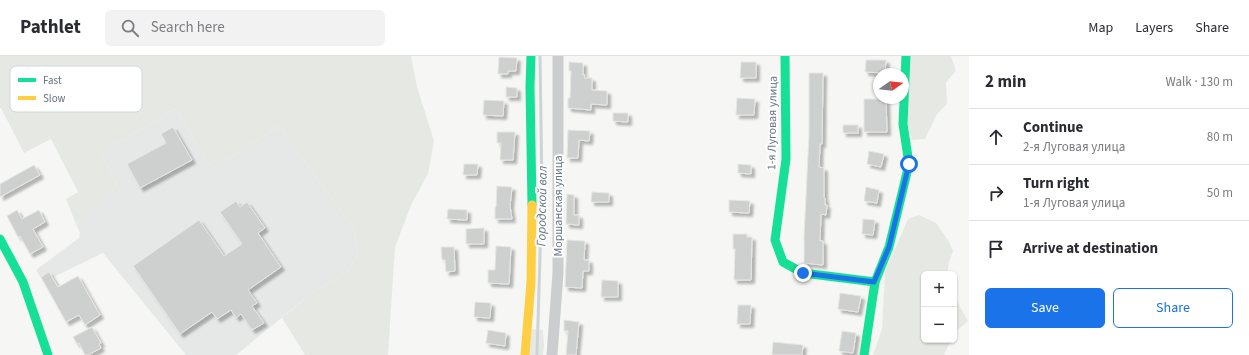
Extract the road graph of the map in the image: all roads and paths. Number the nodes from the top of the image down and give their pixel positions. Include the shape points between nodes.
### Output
1 (532, 56) edge
2 (558, 56) edge
3 (785, 56) edge
4 (906, 56) edge
5 (0, 239) edge
6 (874, 282) junction
7 (48, 355) edge
8 (525, 355) edge
9 (552, 355) edge
10 (864, 355) edge

1 - 8 street via 531,282
2 - 9 street, Моршанская улица via 558,273
3 - 6 street, 1-я Луговая улица via 786,159 775,240 783,262 803,273
4 - 6 street via 903,124 909,164 889,247
5 - 7 street via 24,282
6 - 10 street

